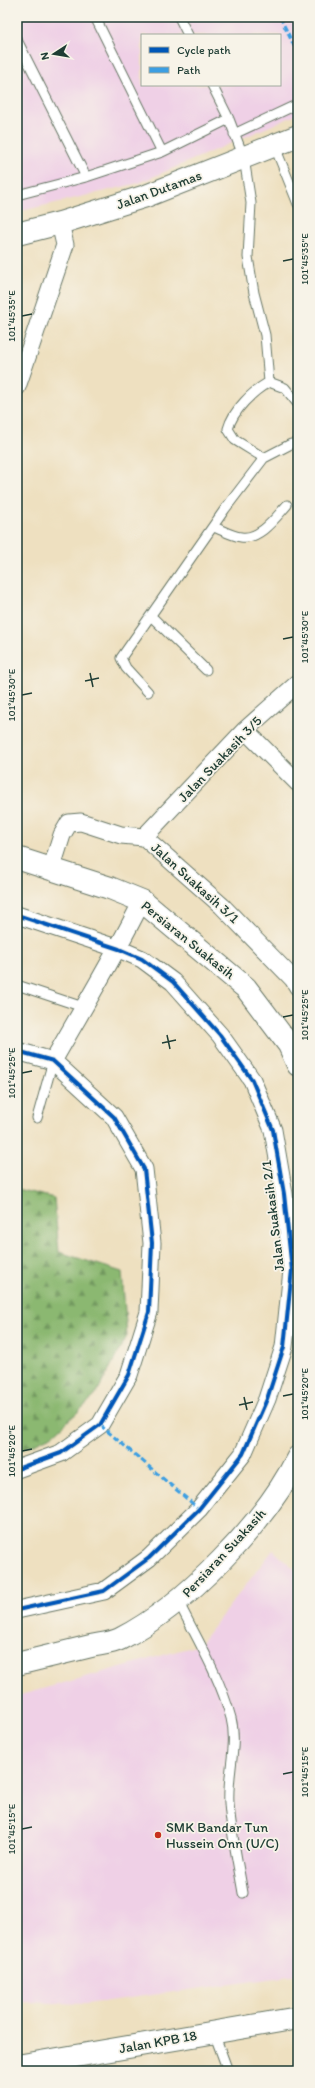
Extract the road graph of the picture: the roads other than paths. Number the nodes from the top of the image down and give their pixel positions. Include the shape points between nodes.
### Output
1 (95, 17) edge
2 (179, 17) edge
3 (188, 34) edge
4 (17, 40) edge
5 (212, 86) edge
6 (298, 104) edge
7 (229, 119) junction
8 (234, 134) junction
9 (298, 136) edge
10 (275, 147) junction
11 (162, 152) junction
12 (244, 158) junction
13 (86, 177) junction
14 (295, 184) edge
15 (17, 194) edge
16 (298, 204) edge
17 (60, 223) junction
18 (17, 234) edge
19 (269, 382) junction
20 (17, 387) edge
21 (298, 404) edge
22 (298, 444) edge
23 (264, 458) junction
24 (287, 505) dead end
25 (214, 527) junction
26 (152, 617) junction
27 (206, 670) dead end
28 (298, 683) edge
29 (148, 692) dead end
30 (245, 730) junction
31 (298, 783) edge
32 (144, 837) junction
33 (17, 858) edge
34 (51, 870) junction
35 (142, 901) junction
36 (17, 915) edge
37 (119, 949) junction
38 (17, 985) edge
39 (298, 987) edge
40 (83, 1007) junction
41 (17, 1051) edge
42 (53, 1061) junction
43 (298, 1065) edge
44 (37, 1118) dead end
45 (298, 1457) edge
46 (17, 1469) edge
47 (178, 1601) junction
48 (17, 1610) edge
49 (17, 1664) edge
50 (243, 1893) dead end
51 (298, 2018) edge
52 (214, 2032) junction
53 (17, 2066) edge
54 (228, 2071) edge

1 - 11 lane
2 - 3 lane
4 - 13 lane
5 - 7 lane
6 - 8 lane
7 - 8 lane
7 - 11 lane
8 - 12 lane
9 - 10 street, Jalan Dutamas
10 - 12 street, Jalan Dutamas
10 - 14 lane
11 - 13 lane
12 - 17 street, Jalan Dutamas via 146,196
12 - 19 lane via 251,202 248,257 265,335
13 - 15 lane
14 - 16 lane
17 - 18 street, Jalan Dutamas
17 - 20 street via 65,245
19 - 21 lane via 285,388
19 - 23 lane via 255,390 230,421 228,428 235,440
22 - 23 lane via 291,444
23 - 25 lane
24 - 25 lane via 263,530 253,536 242,537
25 - 26 lane
26 - 27 lane
26 - 29 lane via 121,658 126,668
28 - 30 street, Jalan Suakasih 3/5
30 - 31 street
30 - 32 street, Jalan Suakasih 3/5
32 - 34 street, Jalan Suakasih 3/1 via 121,835 81,822 69,823
32 - 39 street, Jalan Suakasih 3/1 via 222,906
33 - 34 street, Persiaran Suakasih
34 - 35 street, Persiaran Suakasih
35 - 37 street
35 - 43 street, Persiaran Suakasih via 246,988 289,1045
36 - 37 street, Jalan Suakasih 2/1
37 - 40 street
37 - 48 street, Jalan Suakasih 2/1 via 142,959 173,982 220,1035 252,1080 273,1130 292,1253 284,1347 267,1399 243,1454 199,1509 149,1558 104,1591
38 - 40 lane
40 - 42 street
41 - 42 street
42 - 44 lane
42 - 46 street via 114,1117 144,1169 152,1243 149,1312 129,1375 100,1425 61,1453
45 - 47 street, Persiaran Suakasih via 288,1478 255,1522
47 - 49 street, Persiaran Suakasih via 119,1639
47 - 50 lane via 223,1694 231,1719 233,1741 229,1802
51 - 52 street, Jalan KPB 18
52 - 53 street, Jalan KPB 18
52 - 54 lane

